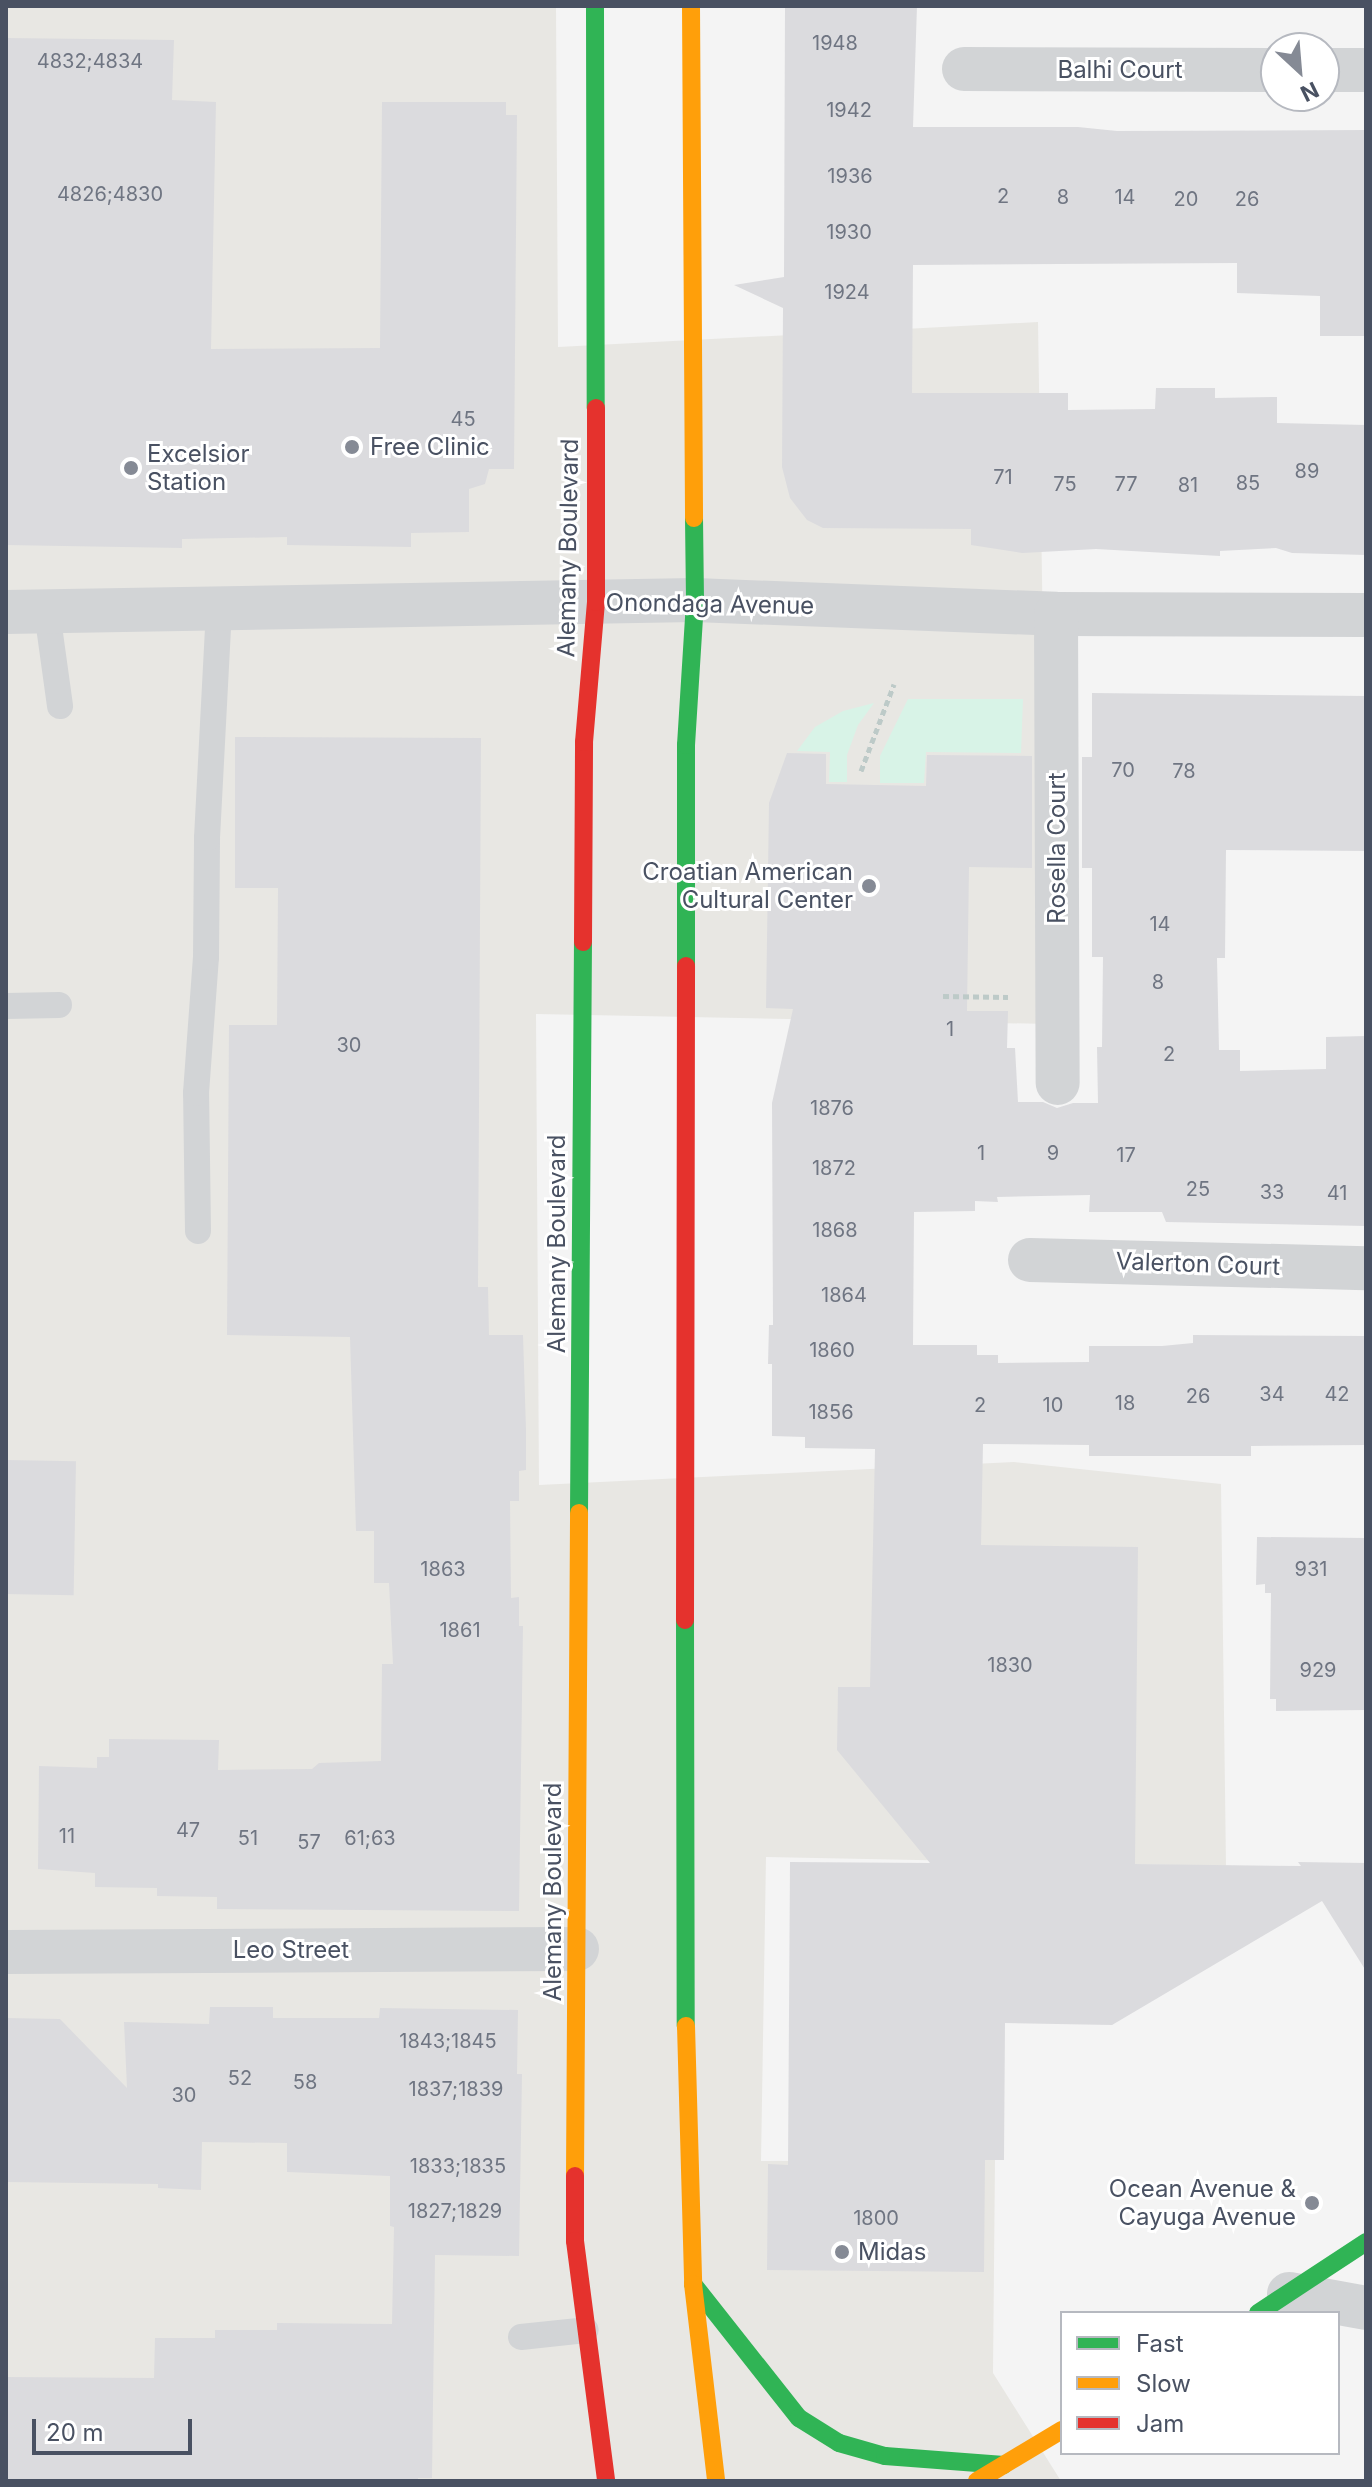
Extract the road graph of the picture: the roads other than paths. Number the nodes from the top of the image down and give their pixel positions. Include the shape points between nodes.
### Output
1 (595, 6) edge
2 (691, 6) edge
3 (964, 69) dead end
4 (1260, 70) edge
5 (1340, 70) edge
6 (1366, 70) edge
7 (695, 600) junction
8 (596, 602) junction
9 (219, 608) junction
10 (27, 612) edge
11 (1056, 614) junction
12 (1366, 615) edge
13 (60, 706) dead end
14 (59, 1005) dead end
15 (6, 1006) edge
16 (1058, 1083) dead end
17 (198, 1231) dead end
18 (1030, 1260) dead end
19 (1366, 1268) edge
20 (577, 1949) junction
21 (6, 1952) edge
22 (1366, 2242) edge
23 (693, 2284) junction
24 (1274, 2304) edge
25 (1366, 2308) edge
26 (586, 2330) junction
27 (521, 2337) dead end
28 (1060, 2431) edge
29 (1004, 2465) junction
30 (606, 2481) edge
31 (716, 2481) edge
32 (977, 2481) edge

1 - 8 main road, Alemany Boulevard
2 - 7 main road
3 - 4 street, Balhi Court
5 - 6 street
7 - 8 street, Onondaga Avenue
7 - 11 street, Onondaga Avenue
7 - 23 main road via 686,745 685,1986
8 - 9 street, Onondaga Avenue
8 - 20 main road, Alemany Boulevard via 584,742
9 - 10 street, Onondaga Avenue
9 - 17 lane via 196,1093
10 - 13 lane
11 - 12 street, Onondaga Avenue
11 - 16 street, Rosella Court
14 - 15 lane
18 - 19 street, Valerton Court
20 - 21 street, Leo Street
20 - 26 main road, Alemany Boulevard via 575,2241
22 - 24 main road
23 - 29 main road via 799,2418 839,2443 885,2456
23 - 31 main road
24 - 25 street
26 - 27 lane
26 - 30 main road, Alemany Boulevard
28 - 29 main road
29 - 32 main road

